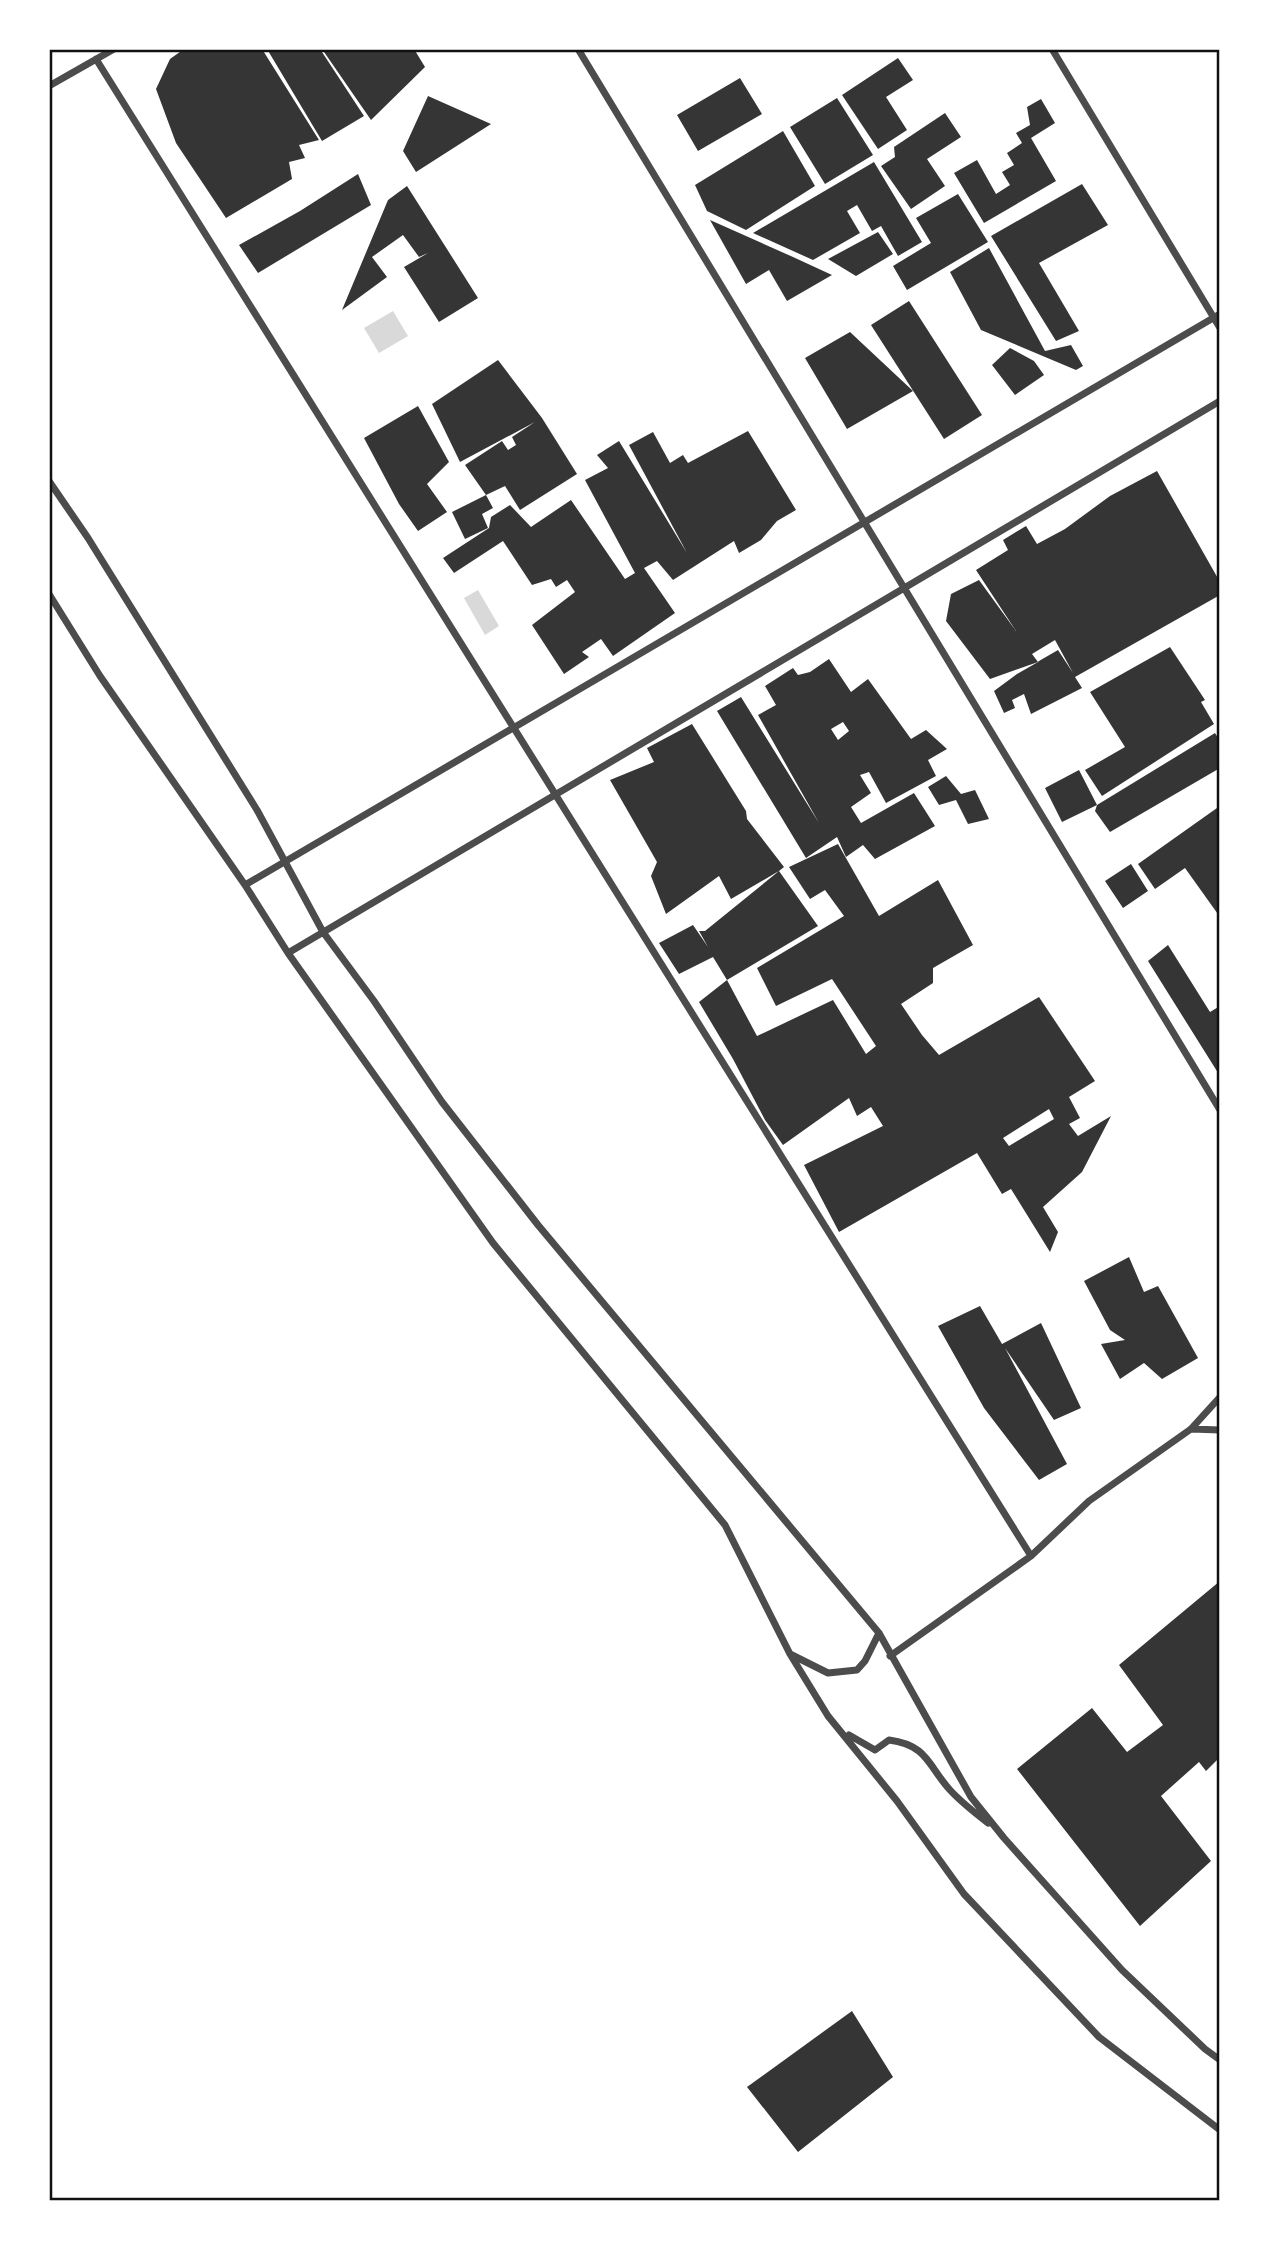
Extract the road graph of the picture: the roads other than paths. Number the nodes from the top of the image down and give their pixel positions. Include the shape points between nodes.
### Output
1 (114, 49) edge
2 (578, 49) edge
3 (1052, 49) edge
4 (96, 59) junction
5 (49, 86) edge
6 (1217, 316) edge
7 (1220, 328) edge
8 (1220, 401) edge
9 (49, 481) edge
10 (865, 522) junction
11 (904, 588) junction
12 (49, 594) edge
13 (513, 728) junction
14 (555, 794) junction
15 (284, 862) junction
16 (245, 885) junction
17 (323, 932) junction
18 (288, 953) junction
19 (1220, 1110) edge
20 (1220, 1397) edge
21 (1191, 1429) junction
22 (1220, 1430) edge
23 (1031, 1556) junction
24 (879, 1633) junction
25 (790, 1654) junction
26 (890, 1656) junction
27 (828, 1716) junction
28 (1004, 1838) junction
29 (1220, 2060) edge
30 (1220, 2130) edge

1 - 4 street
2 - 10 street
3 - 6 street
4 - 5 street
4 - 13 street
6 - 7 street
6 - 10 street
8 - 11 street
9 - 15 street via 257,810
10 - 11 street
10 - 13 street
11 - 14 street
11 - 19 street
12 - 16 street via 100,676
13 - 14 street
13 - 15 street
14 - 17 street
14 - 23 street
15 - 16 street
15 - 17 street
16 - 18 street
17 - 18 street
17 - 24 street via 442,1102 538,1225
18 - 25 street via 493,1243 724,1525
20 - 21 street
21 - 22 street
21 - 23 street via 1089,1501
23 - 26 street
24 - 25 street via 857,1670 828,1673
24 - 26 street
25 - 27 street
26 - 28 street via 971,1797
27 - 28 street via 853,1739 875,1750 889,1740 906,1742 919,1751 950,1790
27 - 30 street via 964,1894 1099,2037
28 - 29 street via 1122,1970

